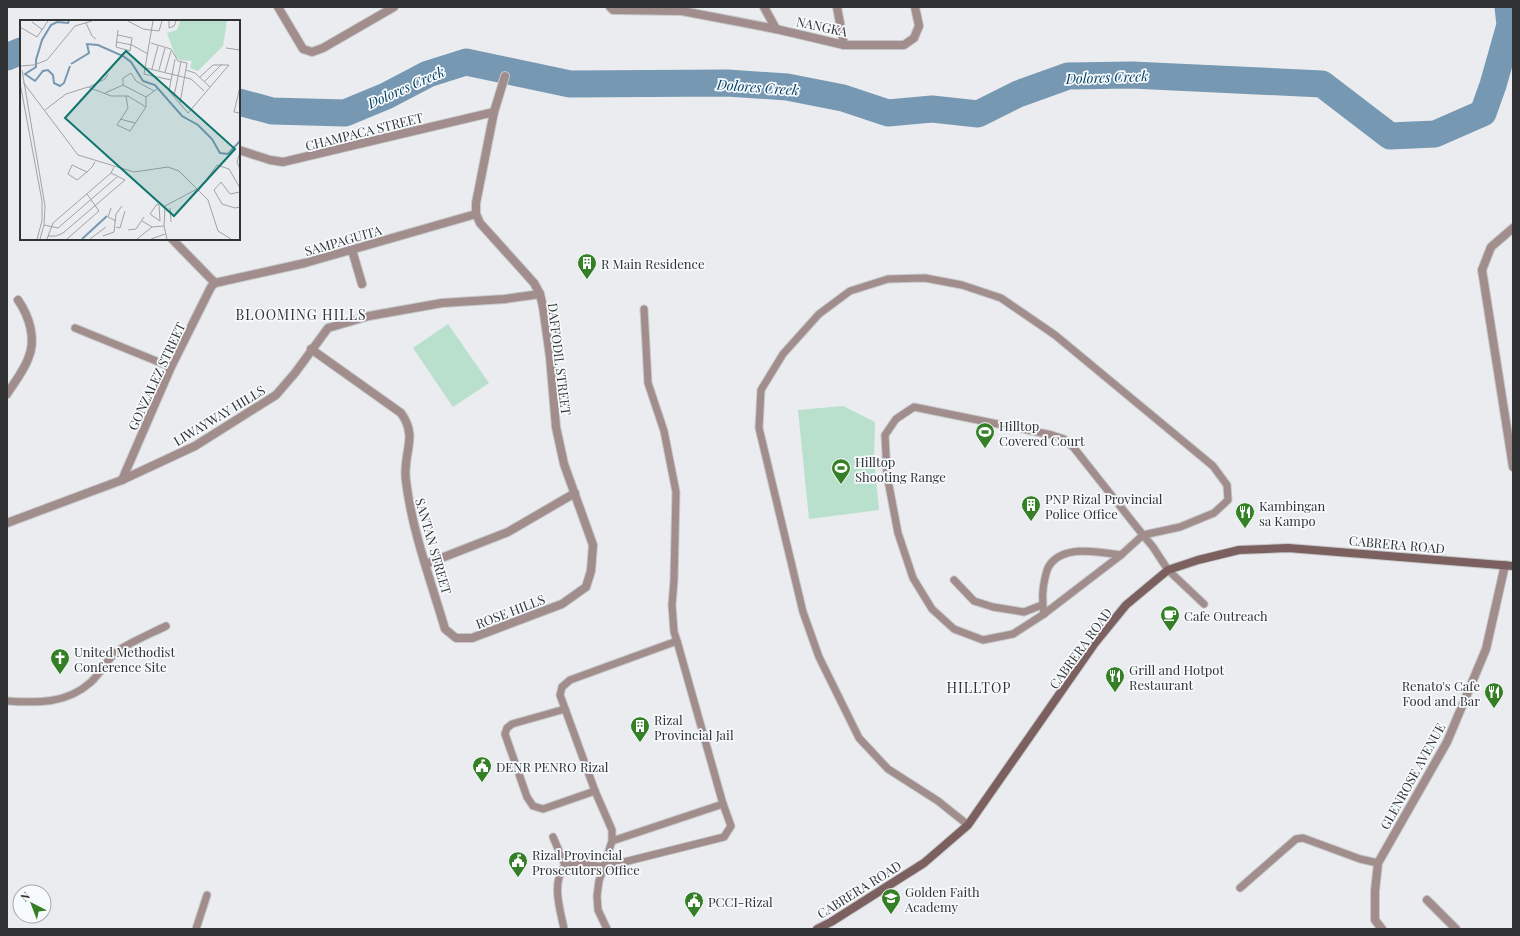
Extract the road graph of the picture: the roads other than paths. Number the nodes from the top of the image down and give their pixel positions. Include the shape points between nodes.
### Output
1 (278, 7) edge
2 (394, 7) edge
3 (764, 7) edge
4 (837, 7) edge
5 (915, 7) edge
6 (614, 9) edge
7 (681, 9) edge
8 (776, 29) junction
9 (844, 44) junction
10 (505, 76) dead end
11 (494, 112) junction
12 (240, 150) edge
13 (476, 214) junction
14 (1513, 228) edge
15 (173, 240) edge
16 (352, 250) junction
17 (215, 283) junction
18 (362, 284) dead end
19 (540, 294) junction
20 (18, 300) dead end
21 (644, 309) dead end
22 (75, 328) dead end
23 (311, 349) junction
24 (171, 366) junction
25 (7, 394) edge
26 (1513, 467) edge
27 (122, 480) junction
28 (575, 493) junction
29 (7, 523) edge
30 (1142, 535) junction
31 (1121, 555) junction
32 (426, 564) junction
33 (1509, 566) edge
34 (1168, 570) junction
35 (954, 580) dead end
36 (562, 604) joint
37 (1204, 604) dead end
38 (1042, 605) junction
39 (1044, 614) junction
40 (166, 626) dead end
41 (445, 629) joint
42 (677, 641) junction
43 (7, 701) edge
44 (565, 709) junction
45 (595, 791) junction
46 (723, 804) junction
47 (968, 825) junction
48 (553, 837) dead end
49 (612, 841) junction
50 (1378, 863) junction
51 (564, 865) junction
52 (604, 867) junction
53 (1240, 888) dead end
54 (206, 895) dead end
55 (1427, 900) dead end
56 (196, 929) edge
57 (564, 929) edge
58 (607, 929) edge
59 (817, 929) edge
60 (1382, 929) edge
61 (1456, 929) edge

1 - 2 street via 303,48 312,52
3 - 8 street
4 - 9 street
5 - 9 street, NANGKA via 919,26 914,38 904,45
6 - 7 street, NANGKA
7 - 8 street, NANGKA
8 - 9 street, NANGKA
10 - 11 street
11 - 12 street, CHAMPACA STREET via 283,162
11 - 13 street
13 - 16 street, SAMPAGUITA
13 - 19 street, DAFFODIL STREET via 480,223 534,283
14 - 26 street via 1491,247 1482,270
15 - 17 street
16 - 17 street, SAMPAGUITA
16 - 18 street
17 - 24 street, GONZALEZ STREET
19 - 23 street, LIWAYWAY HILLS via 442,303 345,322 328,328
19 - 28 street, DAFFODIL STREET via 550,357 556,427 564,464
20 - 25 street via 29,318 32,341 29,358
21 - 42 lane via 648,383 664,431 676,492 672,605
22 - 24 lane
23 - 27 street, LIWAYWAY HILLS via 276,395 195,446
23 - 32 street, SANTAN STREET via 401,413 408,423 411,435 405,471 409,509
24 - 27 street, GONZALEZ STREET
27 - 29 street, LIWAYWAY HILLS
28 - 32 street via 508,532
28 - 36 street, DAFFODIL STREET via 593,545 591,570 586,587
30 - 31 lane
30 - 34 lane
30 - 39 lane via 1074,448 1064,439 914,407 896,419 885,435 887,475 898,532 913,578 932,609 954,629 982,640 1013,634
30 - 47 lane via 1180,527 1214,514 1228,500 1227,485 1213,466 1061,340 1001,298 962,285 925,278 888,279 850,291 819,314 782,354 761,390 759,428 803,612 819,657 859,738 888,768 938,801
31 - 38 lane via 1094,551 1059,556 1048,566
31 - 39 lane
32 - 41 street, SANTAN STREET
33 - 34 main road, CABRERA ROAD via 1288,548 1239,550
33 - 50 street, GLENROSE AVENUE via 1486,649 1447,742
34 - 37 lane
34 - 47 main road, CABRERA ROAD via 1126,605 1095,643
35 - 38 lane via 974,601 993,607 1024,612
36 - 41 street, ROSE HILLS via 472,638 456,638
38 - 39 lane
40 - 43 lane via 120,649 107,660 91,682 59,699 38,703
42 - 44 lane via 570,680 562,687 560,695
42 - 46 lane
44 - 45 lane
44 - 45 lane via 512,724 507,728 505,734 527,798 533,806 543,809
45 - 49 lane via 612,830
46 - 49 lane
46 - 52 lane via 731,826 724,837
47 - 59 main road, CABRERA ROAD via 924,863
48 - 51 lane
49 - 52 lane
50 - 53 lane via 1303,838 1296,839
50 - 60 street, GLENROSE AVENUE via 1375,920
51 - 52 lane via 580,863
51 - 57 lane via 558,874 557,889
52 - 58 lane via 599,881 598,910
54 - 56 lane
55 - 61 street

